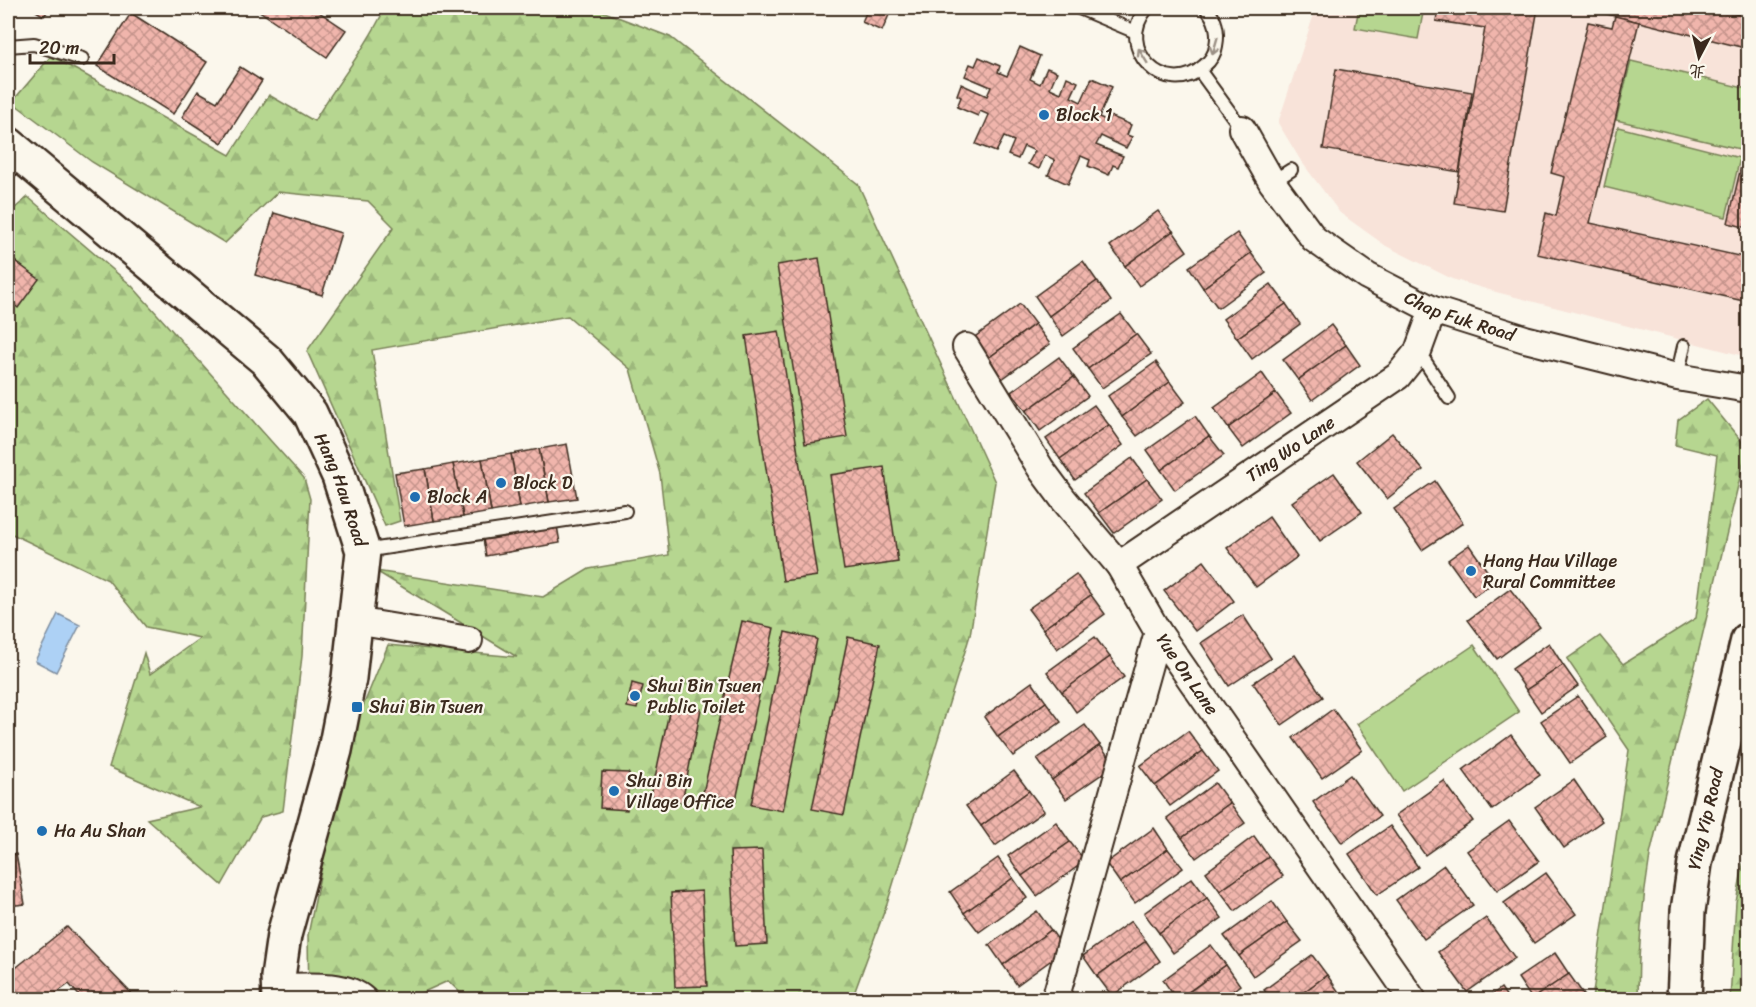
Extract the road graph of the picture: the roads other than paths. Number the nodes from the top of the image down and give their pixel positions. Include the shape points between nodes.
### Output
1 (1079, 8) edge
2 (1147, 8) edge
3 (1211, 10) edge
4 (1136, 32) junction
5 (8, 46) edge
6 (82, 58) dead end
7 (1199, 70) junction
8 (1242, 129) joint
9 (12, 158) edge
10 (1433, 310) junction
11 (1684, 346) dead end
12 (966, 348) dead end
13 (1418, 351) junction
14 (1677, 377) junction
15 (1749, 390) edge
16 (1449, 398) dead end
17 (625, 512) dead end
18 (363, 551) junction
19 (1119, 565) junction
20 (355, 621) junction
21 (1158, 632) junction
22 (469, 640) dead end
23 (1749, 640) edge
24 (279, 993) edge
25 (364, 999) edge
26 (1055, 999) edge
27 (1413, 999) edge
28 (1684, 999) edge

1 - 4 lane
2 - 4 lane
3 -> 7 lane via 1218,38 1209,62
7 -> 4 lane via 1187,76 1161,74 1141,57
5 - 6 lane via 34,44
7 - 8 lane
8 - 10 street, Chap Fuk Road via 1281,176 1314,238 1366,276
9 - 18 main road, Hang Hau Road via 267,361 310,413 339,476
10 - 13 street, Ting Wo Lane
10 - 14 street, Chap Fuk Road via 1524,339
11 - 14 lane
12 - 19 street, Yue On Lane via 1041,469
13 - 16 lane
13 - 19 street, Ting Wo Lane via 1398,376
14 - 15 street, Chap Fuk Road
17 - 18 lane
18 - 20 main road, Hang Hau Road
19 - 21 street, Yue On Lane
20 - 22 street
20 - 24 main road, Hang Hau Road via 335,750 284,934
21 - 26 street
21 - 27 street, Yue On Lane
23 - 28 main road, Ying Yip Road via 1695,863 1688,910
24 - 25 street via 333,987

